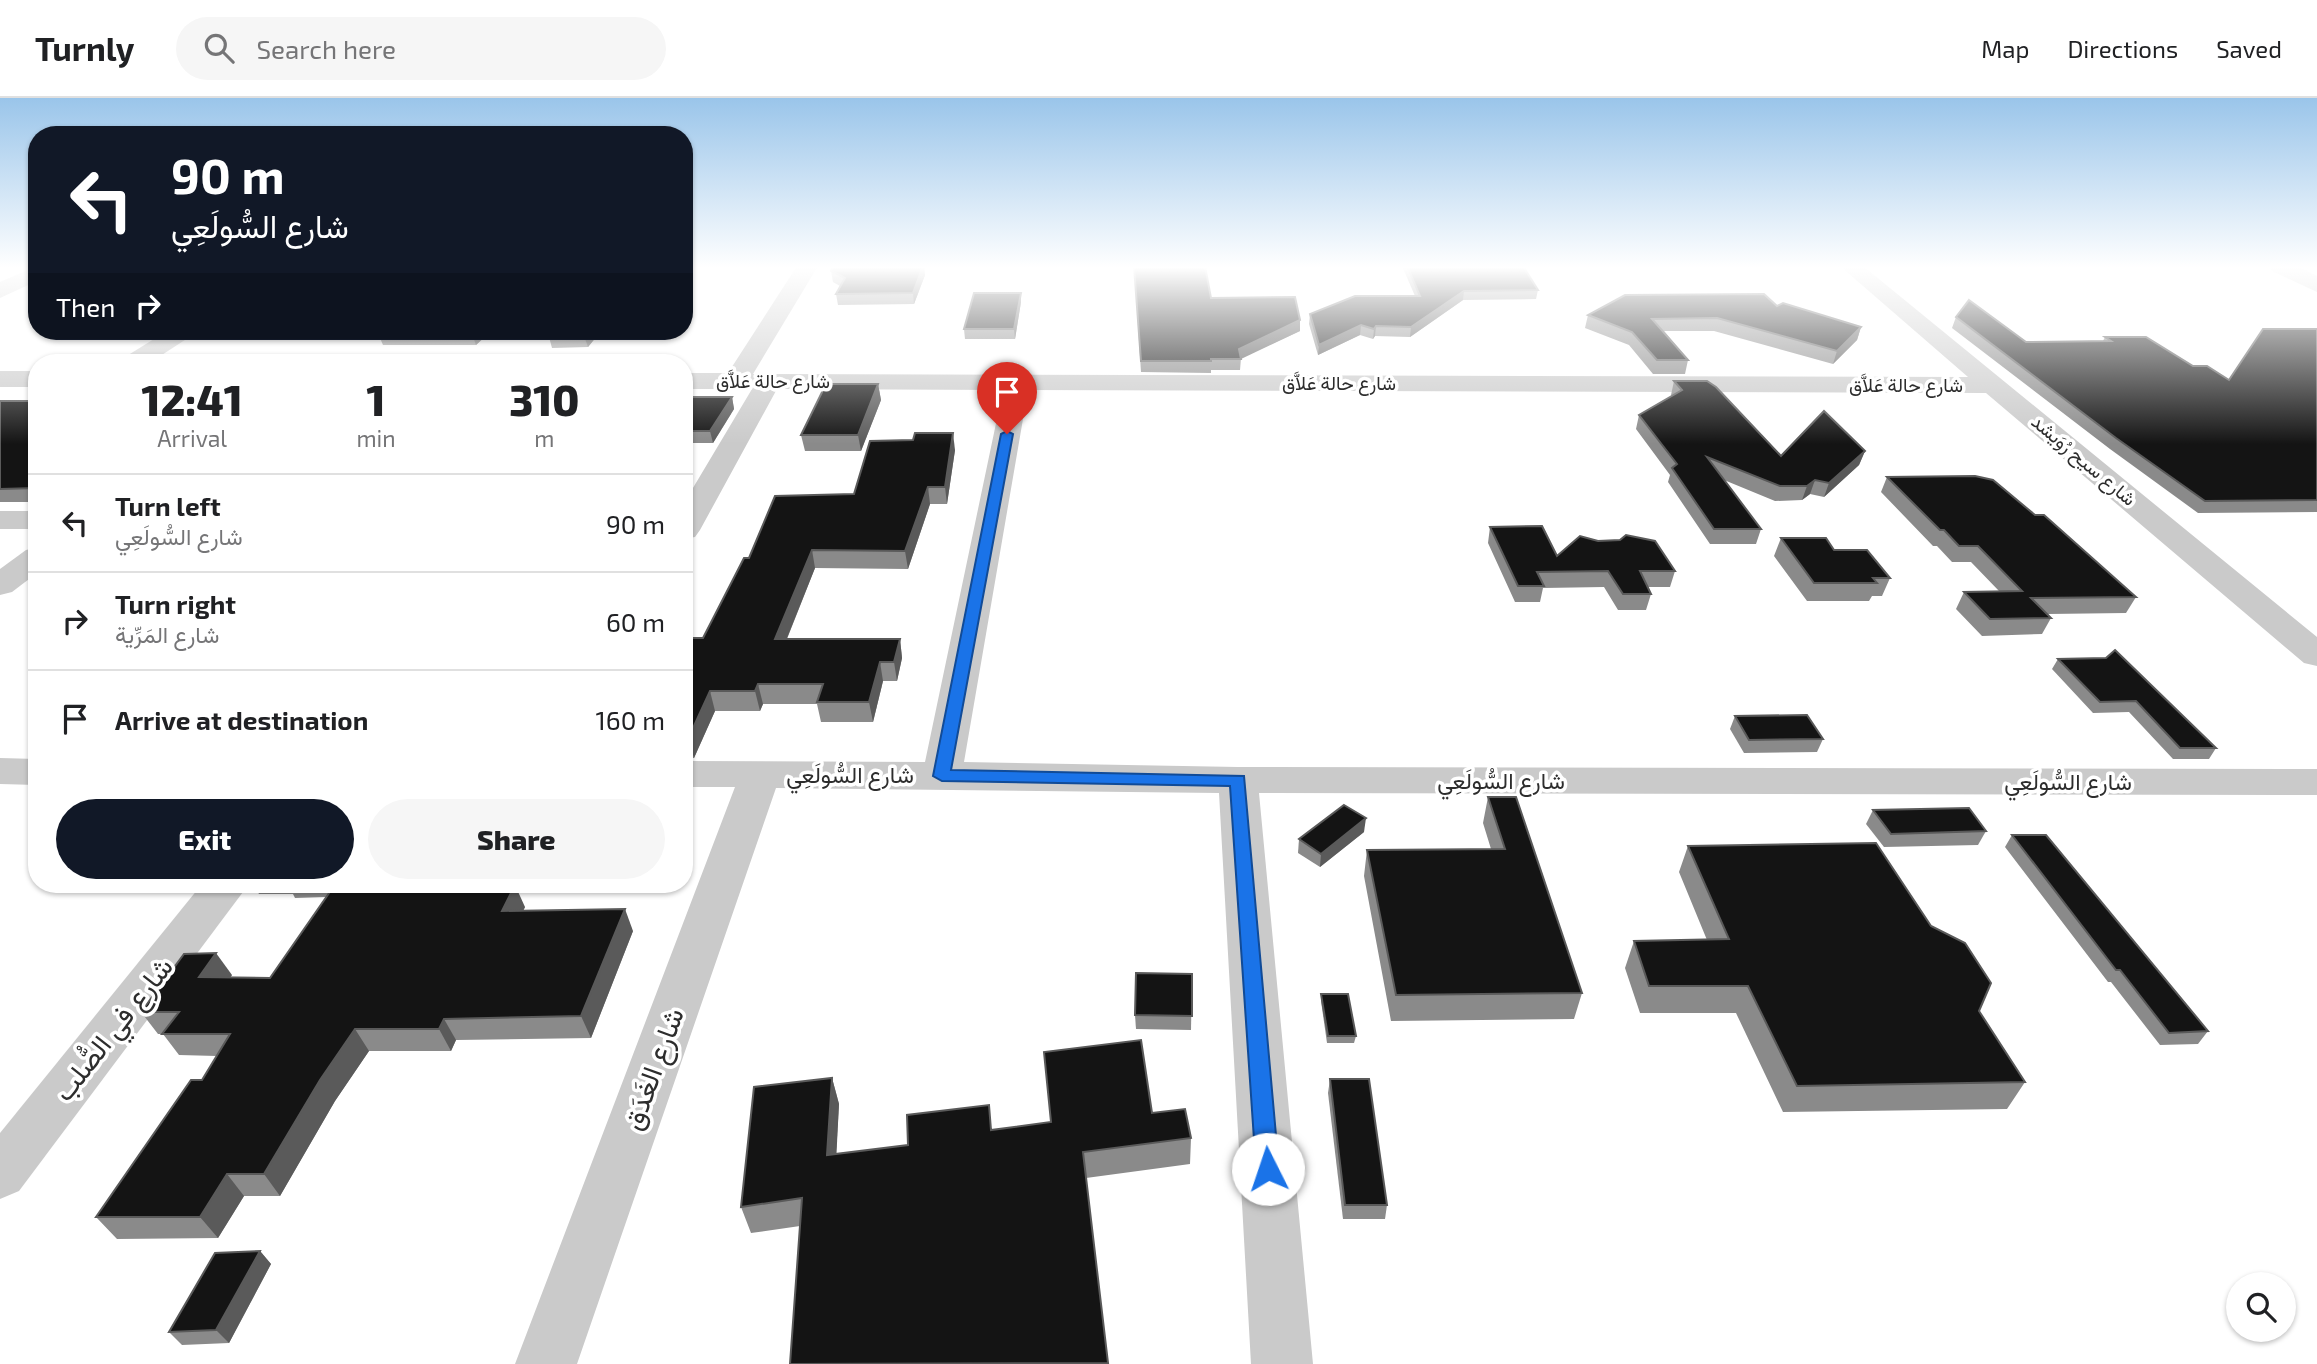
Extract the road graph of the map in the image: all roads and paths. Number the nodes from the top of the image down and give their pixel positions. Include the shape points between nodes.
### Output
1 (771, 325) edge
2 (1922, 325) edge
3 (169, 340) edge
4 (147, 354) edge
5 (0, 379) edge
6 (28, 379) edge
7 (693, 381) edge
8 (736, 381) junction
9 (769, 381) junction
10 (1017, 382) junction
11 (1995, 385) junction
12 (693, 514) edge
13 (0, 520) edge
14 (28, 520) edge
15 (28, 564) edge
16 (0, 585) edge
17 (2317, 654) edge
18 (0, 771) edge
19 (28, 772) edge
20 (693, 774) edge
21 (760, 775) junction
22 (942, 776) junction
23 (1238, 780) junction
24 (2317, 782) edge
25 (220, 893) edge
26 (0, 1174) edge
27 (546, 1364) edge
28 (1282, 1364) edge

1 - 8 street
2 - 11 street, شارع سيح رُوَيشد
3 - 4 street
5 - 6 street
7 - 8 street, شارع حالة عَلاَّق
8 - 9 street, شارع حالة عَلاَّق
9 - 10 street, شارع حالة عَلاَّق
9 - 12 street
10 - 11 street, شارع حالة عَلاَّق
10 - 22 street
11 - 17 street, شارع سيح رُوَيشد
13 - 14 street
15 - 16 street
18 - 19 street
20 - 21 street, شارع السُّولَعِي
21 - 22 street, شارع السُّولَعِي
21 - 27 street, شارع الغَدَق
22 - 23 street, شارع السُّولَعِي
23 - 24 street, شارع السُّولَعِي
23 - 28 street
25 - 26 street, شارع في الصُّلب

